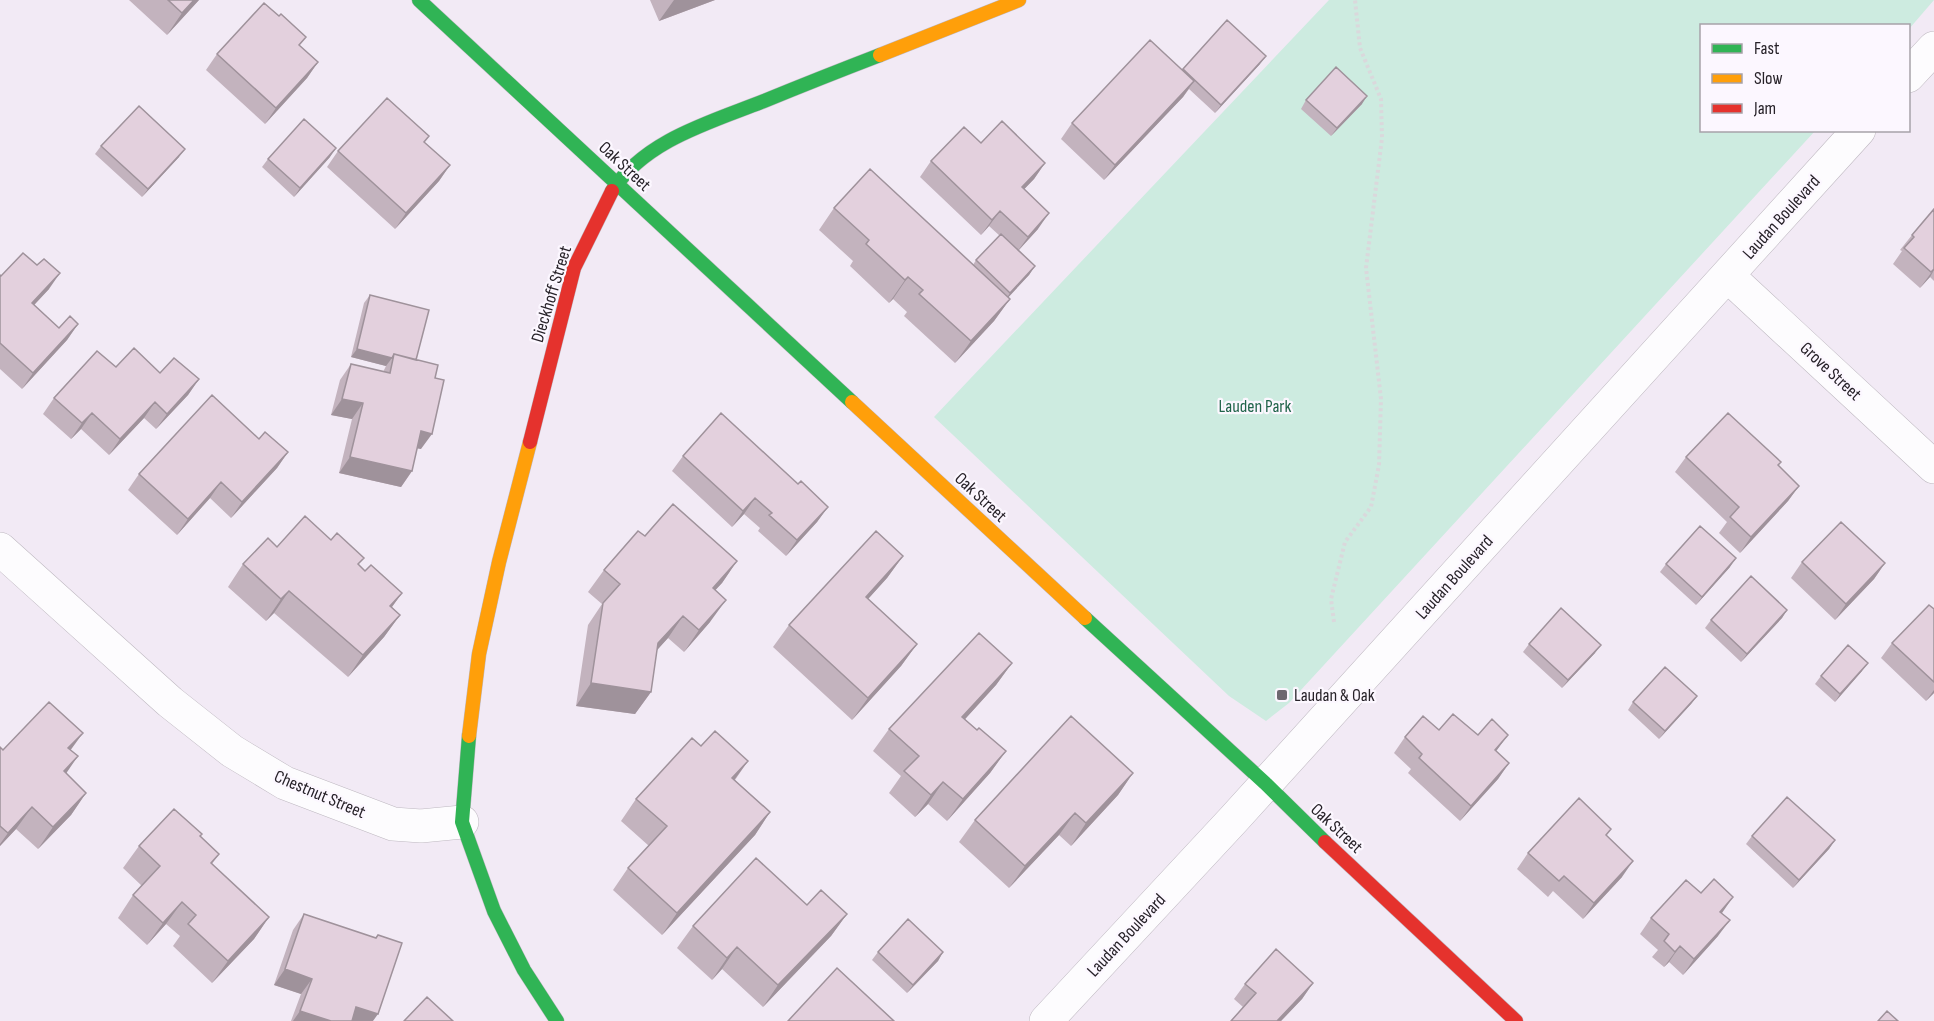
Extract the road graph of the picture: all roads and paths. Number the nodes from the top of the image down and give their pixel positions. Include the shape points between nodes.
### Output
1 (419, 0) edge
2 (1019, 0) edge
3 (1355, 0) edge
4 (1934, 48) edge
5 (1910, 74) edge
6 (1857, 132) edge
7 (617, 183) junction
8 (1728, 276) junction
9 (1934, 466) edge
10 (0, 549) edge
11 (1334, 622) dead end
12 (1265, 783) junction
13 (462, 822) junction
14 (557, 1021) edge
15 (1046, 1021) edge
16 (1516, 1021) edge

1 - 7 street, Oak Street
2 - 7 street, Dieckhoff Street via 682,133
3 - 11 path via 1360,48 1382,99 1382,138 1366,268 1381,399 1379,465 1371,507 1345,542 1331,599
4 - 5 street
6 - 8 street, Laudan Boulevard
7 - 12 street, Oak Street
7 - 13 street, Dieckhoff Street via 574,268 499,562 479,654
8 - 9 street, Grove Street
8 - 12 street, Laudan Boulevard
10 - 13 street, Chestnut Street via 171,702 232,751 285,783 393,824
12 - 15 street, Laudan Boulevard
12 - 16 street, Oak Street
13 - 14 street via 494,911 524,970

